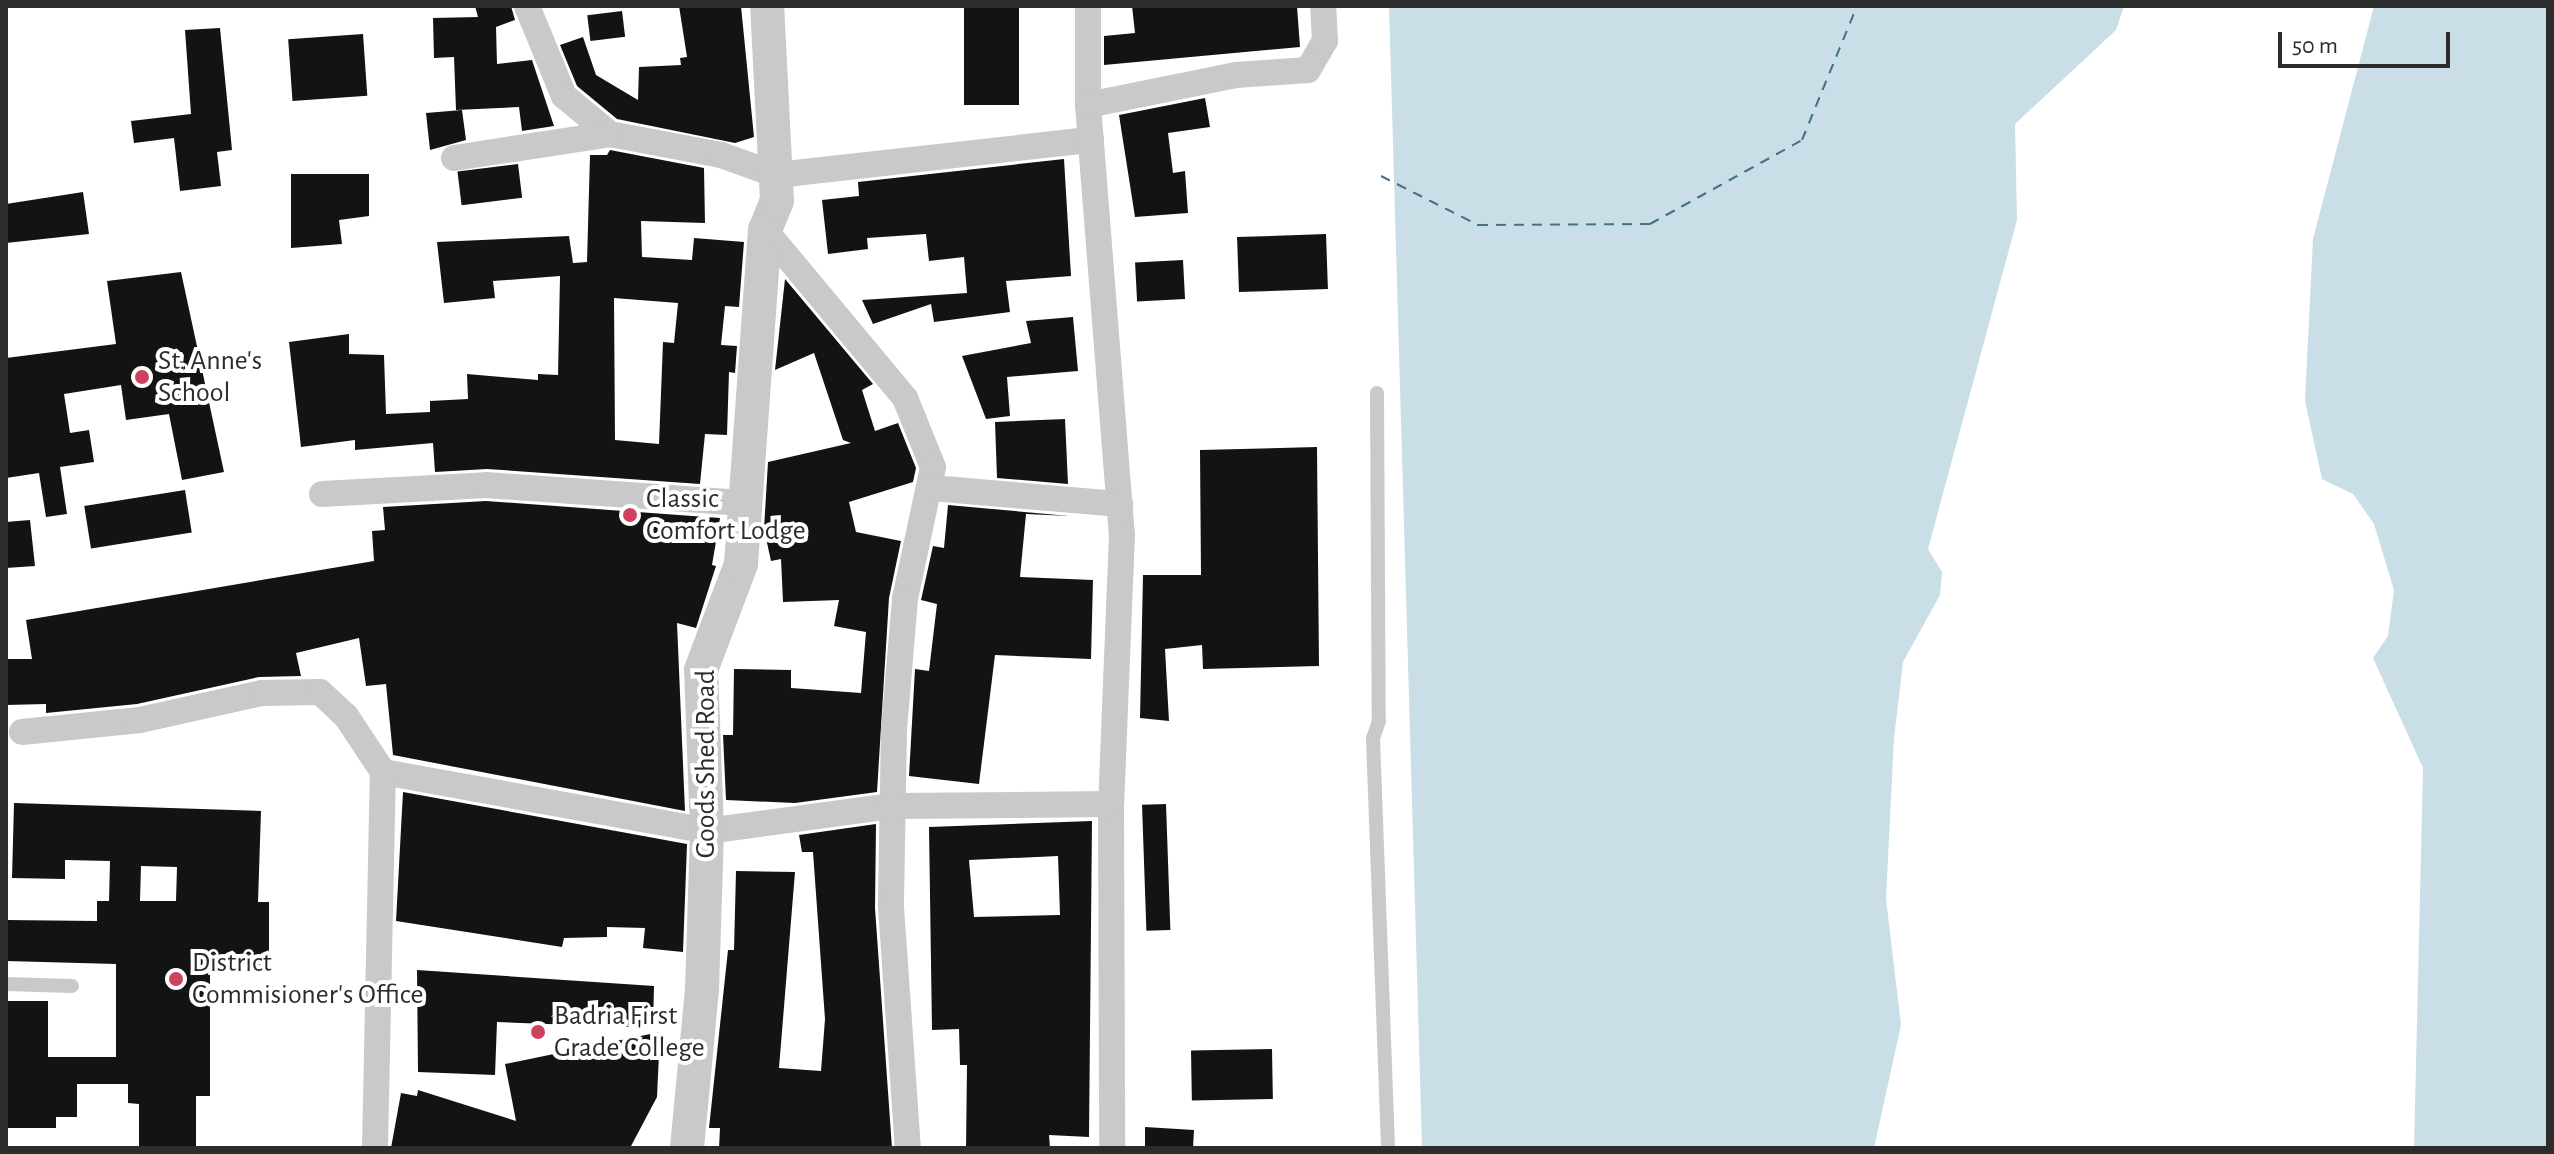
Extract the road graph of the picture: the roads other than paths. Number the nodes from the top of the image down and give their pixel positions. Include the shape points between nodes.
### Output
1 (527, 6) edge
2 (767, 6) edge
3 (1088, 6) edge
4 (1323, 6) edge
5 (1088, 105) junction
6 (610, 134) junction
7 (1091, 140) junction
8 (454, 158) dead end
9 (777, 175) junction
10 (765, 230) junction
11 (1377, 393) dead end
12 (932, 488) junction
13 (322, 494) dead end
14 (742, 503) junction
15 (1120, 504) junction
16 (22, 732) dead end
17 (383, 772) junction
18 (1111, 804) junction
19 (892, 806) junction
20 (707, 831) junction
21 (6, 984) edge
22 (72, 986) dead end
23 (375, 1148) edge
24 (687, 1148) edge
25 (908, 1148) edge
26 (1112, 1148) edge
27 (1388, 1148) edge

1 - 6 street via 564,96
2 - 9 street, Goods Shed Road
3 - 5 street
4 - 5 street via 1325,41 1308,70 1236,75
5 - 7 street
6 - 8 street
6 - 9 street via 721,155
7 - 9 street
7 - 15 street
9 - 10 street, Goods Shed Road via 777,201
10 - 12 street via 905,398 933,467
10 - 14 street, Goods Shed Road
11 - 27 lane via 1379,721 1373,738
12 - 15 street
12 - 19 street via 905,599
13 - 14 street via 486,485
14 - 20 street, Goods Shed Road via 741,564 701,670
15 - 18 street
16 - 17 street via 140,720 262,693 320,692 346,716
17 - 20 street
17 - 23 street
18 - 19 street
18 - 26 street
19 - 20 street
19 - 25 street via 891,907
20 - 24 street, Goods Shed Road via 702,990
21 - 22 lane

